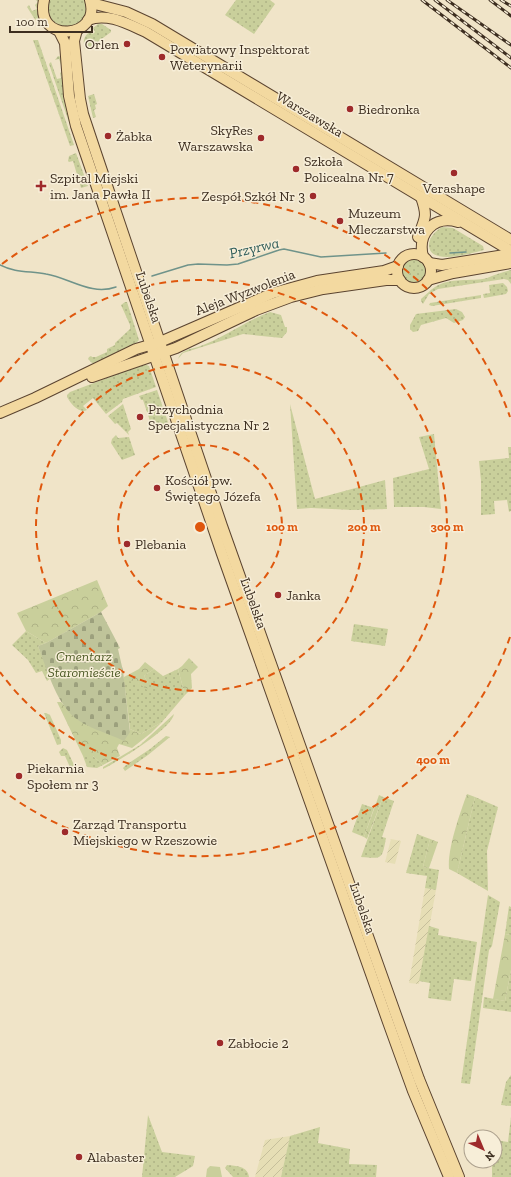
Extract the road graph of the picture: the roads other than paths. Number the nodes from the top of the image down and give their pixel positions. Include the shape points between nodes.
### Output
1 (44, 0) edge
2 (90, 1) edge
3 (88, 20) junction
4 (77, 30) junction
5 (59, 31) junction
6 (182, 48) junction
7 (75, 100) junction
8 (421, 197) junction
9 (466, 224) junction
10 (511, 240) edge
11 (511, 252) edge
12 (410, 255) junction
13 (426, 260) junction
14 (511, 263) edge
15 (398, 266) junction
16 (400, 280) junction
17 (428, 280) junction
18 (155, 343) junction
19 (159, 354) junction
20 (36, 398) junction
21 (0, 413) edge
22 (359, 925) junction
23 (449, 1177) edge
24 (459, 1177) edge

1 - 5 main road via 42,7 45,19 51,27
2 - 3 main road
2 - 6 main road, Warszawska via 152,24
3 - 4 main road
3 - 6 main road, Warszawska via 105,17 126,23
4 - 5 main road
4 - 7 main road, Lubelska via 74,41
5 - 7 main road, Lubelska via 65,43
6 - 8 main road, Warszawska
6 - 10 main road, Warszawska
7 - 18 main road, Lubelska via 76,126 107,202
8 - 9 main road, Warszawska
8 - 12 main road via 426,210 425,219
9 - 11 main road, Warszawska
9 - 13 main road via 447,220 431,226 422,242
11 - 13 main road via 442,265
12 - 13 main road via 415,254
12 - 15 main road
13 - 17 main road via 431,271
14 - 17 main road
15 - 16 main road
15 - 18 main road, Aleja Wyzwolenia via 384,271 328,278 284,289
16 - 17 main road via 405,286 413,288 422,286
16 - 19 main road, Aleja Wyzwolenia via 323,289 291,297
18 - 19 main road, Lubelska
18 - 20 main road, Aleja Wyzwolenia via 136,349
19 - 20 main road, Aleja Wyzwolenia
19 - 22 main road, Lubelska via 222,554
20 - 21 main road
22 - 23 main road, Lubelska via 413,1091
22 - 24 main road, Lubelska

